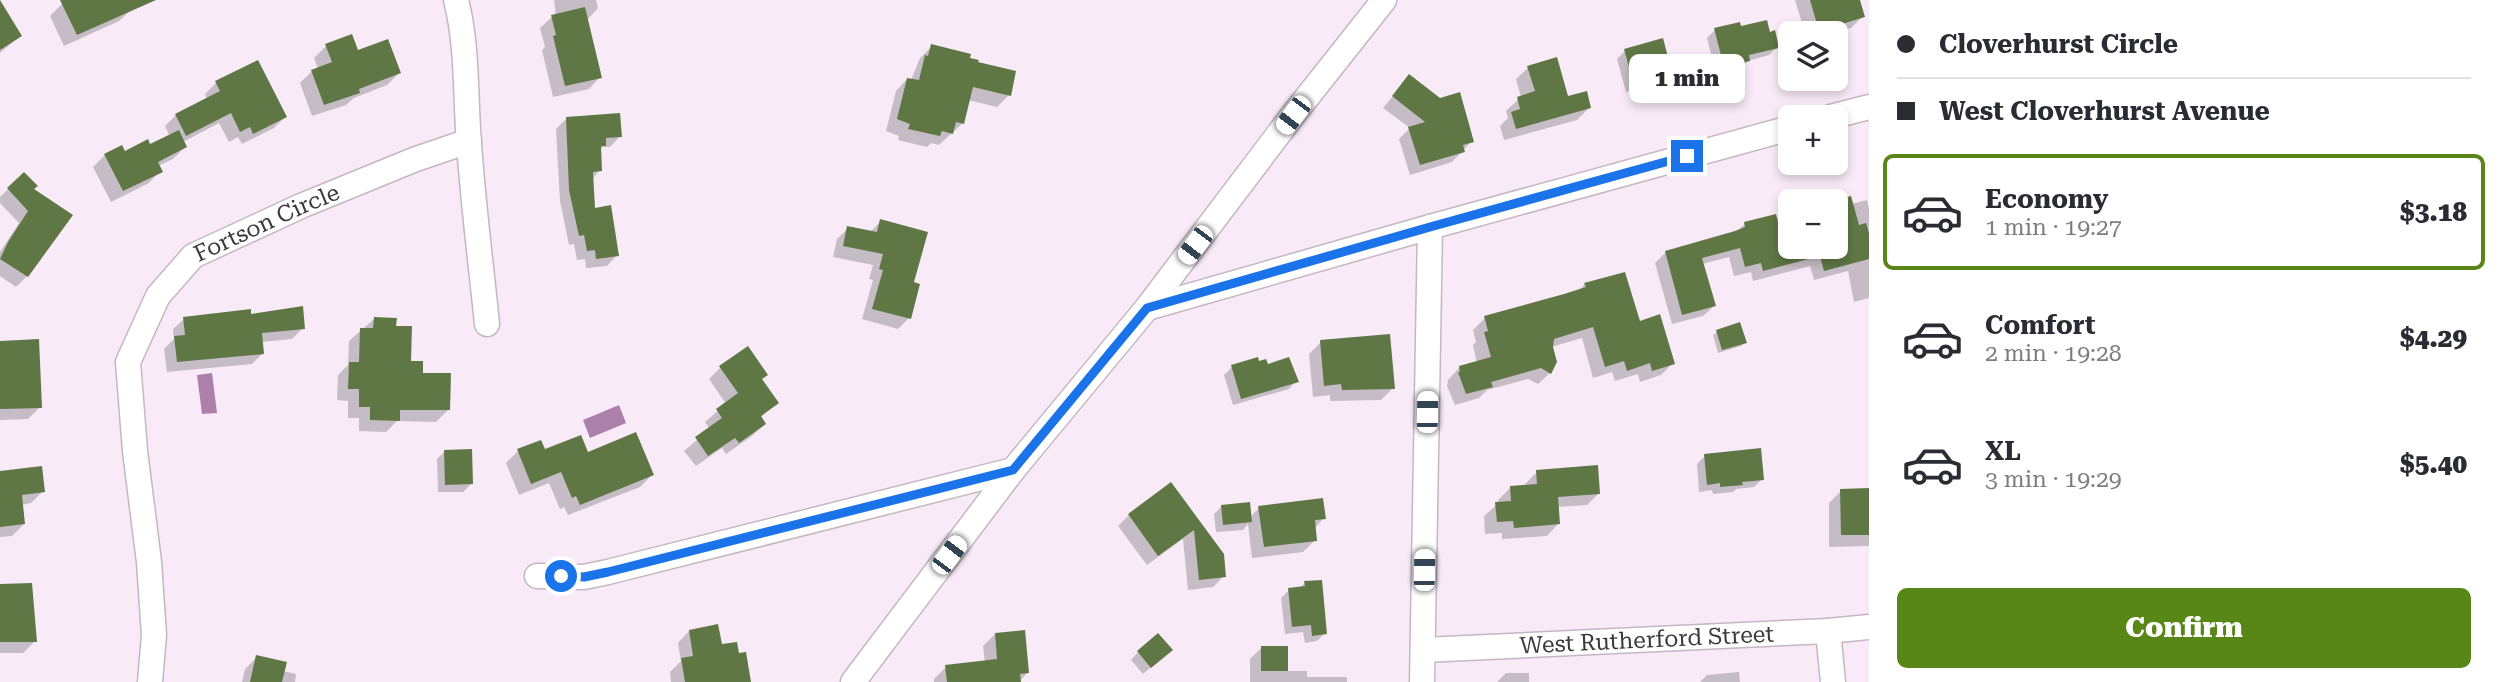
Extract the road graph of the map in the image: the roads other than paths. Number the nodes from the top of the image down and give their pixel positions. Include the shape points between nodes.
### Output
1 (456, 0) edge
2 (1384, 0) edge
3 (1869, 107) edge
4 (1848, 112) edge
5 (1778, 131) edge
6 (468, 141) junction
7 (1430, 227) junction
8 (1147, 308) junction
9 (487, 324) dead end
10 (1013, 470) junction
11 (537, 576) dead end
12 (1869, 627) edge
13 (1828, 631) junction
14 (1423, 650) junction
15 (150, 682) edge
16 (853, 682) edge
17 (1422, 682) edge
18 (1833, 682) edge

1 - 6 street via 467,77
2 - 8 street
3 - 4 street
5 - 7 street
6 - 9 street
6 - 15 street, Fortson Circle via 301,206 193,256 158,296 128,362 149,562 154,635
7 - 8 street
7 - 14 street
8 - 10 street
10 - 11 street via 608,572 584,577
10 - 16 street
12 - 13 street, West Rutherford Street
13 - 14 street, West Rutherford Street
13 - 18 street
14 - 17 street

